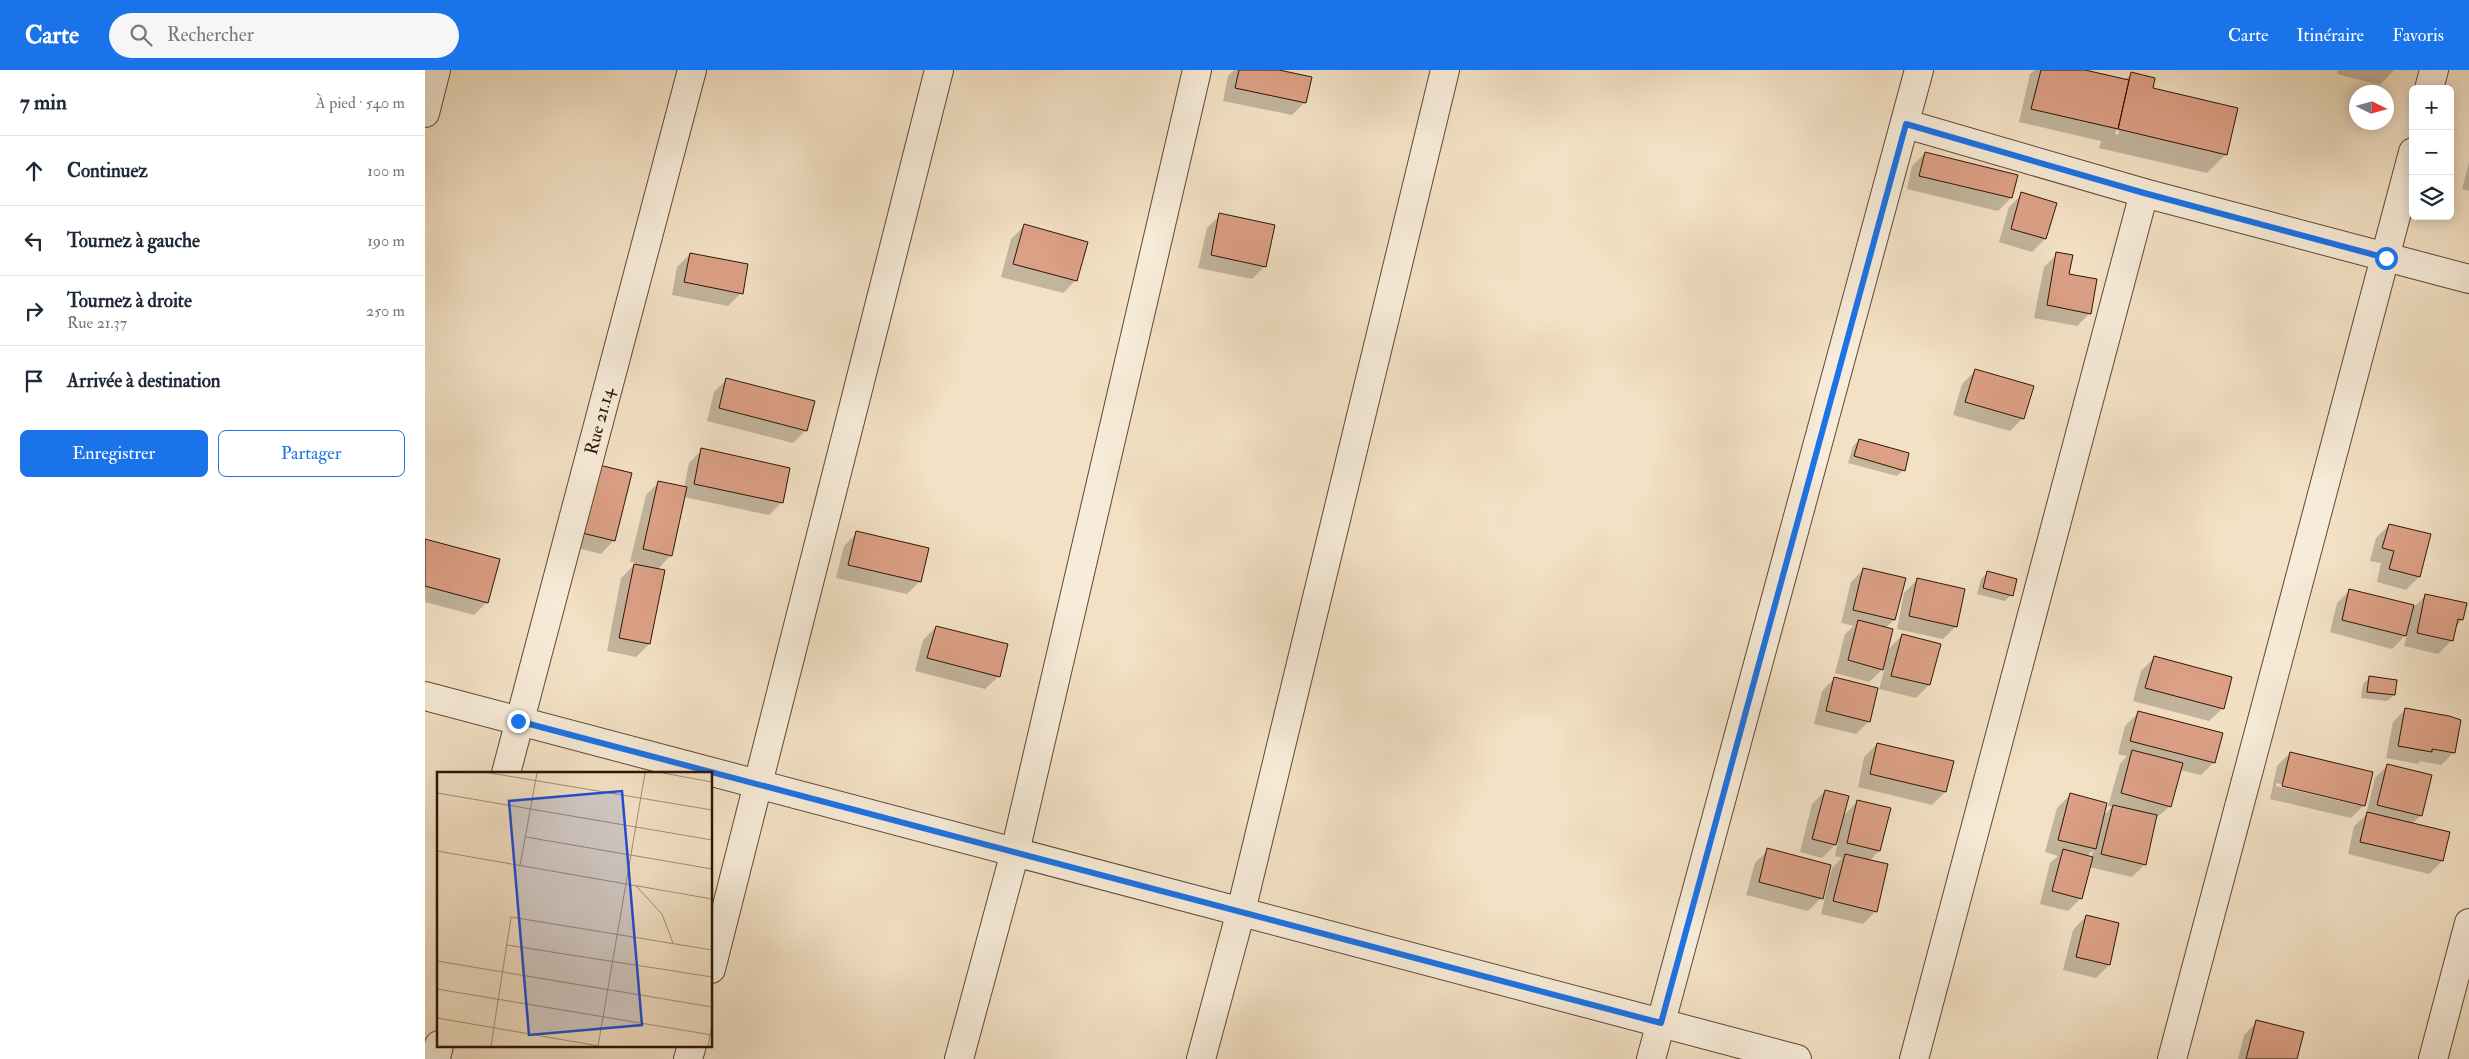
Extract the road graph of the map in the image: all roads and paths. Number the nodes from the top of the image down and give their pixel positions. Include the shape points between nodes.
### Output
1 (436, 70) edge
2 (692, 70) edge
3 (939, 70) edge
4 (1197, 70) edge
5 (1445, 70) edge
6 (1919, 70) edge
7 (2434, 70) edge
8 (2430, 85) edge
9 (425, 113) edge
10 (1906, 124) junction
11 (2409, 168) edge
12 (2144, 193) junction
13 (2386, 258) junction
14 (2469, 279) edge
15 (425, 696) edge
16 (518, 721) junction
17 (506, 772) edge
18 (712, 772) edge
19 (713, 772) edge
20 (758, 784) junction
21 (1015, 852) junction
22 (1241, 911) junction
23 (2469, 923) edge
24 (713, 961) edge
25 (1661, 1023) junction
26 (439, 1046) edge
27 (692, 1046) edge
28 (436, 1059) edge
29 (688, 1059) edge
30 (959, 1059) edge
31 (1201, 1059) edge
32 (1651, 1059) edge
33 (1797, 1059) edge
34 (1914, 1059) edge
35 (2172, 1059) edge
36 (2433, 1059) edge

1 - 9 street
2 - 16 street, Rue 21.14
3 - 20 street
4 - 21 street
5 - 22 street
6 - 10 street
7 - 8 street
10 - 12 street
10 - 25 street
11 - 13 street
12 - 13 street
12 - 34 street
13 - 14 street
13 - 35 street
15 - 16 street
16 - 17 street, Rue 21.14
16 - 18 street
19 - 20 street
20 - 21 street
20 - 24 street
21 - 22 street
21 - 30 street
22 - 25 street
22 - 31 street
23 - 36 street
25 - 32 street
25 - 33 street
26 - 28 street
27 - 29 street

